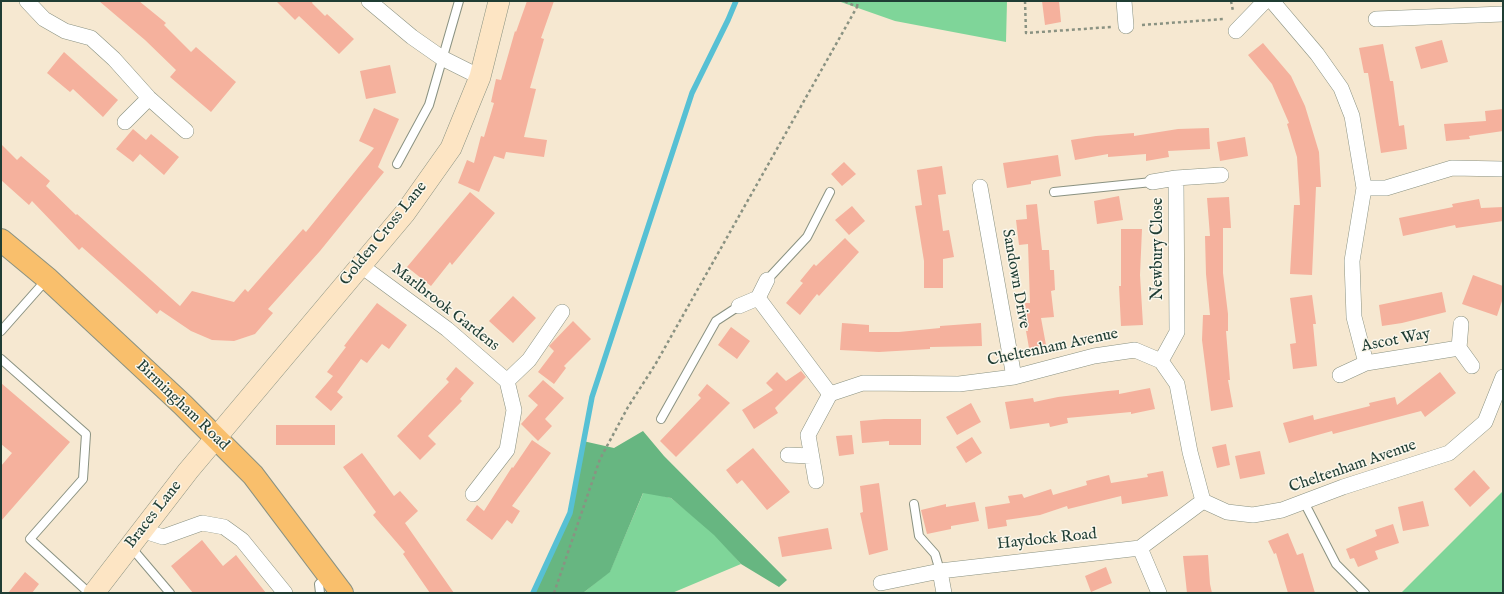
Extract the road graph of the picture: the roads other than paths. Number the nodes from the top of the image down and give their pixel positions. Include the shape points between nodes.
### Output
1 (28, 1) edge
2 (369, 1) edge
3 (459, 1) edge
4 (499, 1) edge
5 (1124, 1) edge
6 (1265, 1) edge
7 (1272, 1) edge
8 (1503, 14) edge
9 (1376, 19) dead end
10 (1126, 26) dead end
11 (1236, 31) dead end
12 (442, 58) junction
13 (480, 77) junction
14 (149, 98) junction
15 (125, 122) dead end
16 (186, 131) dead end
17 (396, 164) dead end
18 (1503, 169) edge
19 (1221, 175) dead end
20 (1176, 178) junction
21 (1152, 182) joint
22 (980, 187) dead end
23 (1364, 188) junction
24 (830, 192) dead end
25 (1054, 192) dead end
26 (1, 240) edge
27 (360, 265) junction
28 (48, 279) junction
29 (767, 280) joint
30 (758, 298) junction
31 (739, 306) joint
32 (562, 312) dead end
33 (1461, 324) dead end
34 (1, 331) edge
35 (1460, 348) junction
36 (1, 359) edge
37 (1161, 361) junction
38 (1366, 363) junction
39 (1472, 366) dead end
40 (1340, 375) dead end
41 (1014, 377) junction
42 (1503, 377) edge
43 (507, 380) junction
44 (830, 394) junction
45 (661, 419) dead end
46 (216, 438) junction
47 (788, 455) dead end
48 (811, 456) junction
49 (816, 481) dead end
50 (473, 494) dead end
51 (1202, 501) junction
52 (1304, 502) junction
53 (914, 504) dead end
54 (136, 538) junction
55 (1140, 548) junction
56 (940, 571) junction
57 (880, 583) dead end
58 (324, 584) edge
59 (89, 593) edge
60 (94, 593) edge
61 (170, 593) edge
62 (285, 593) edge
63 (342, 593) edge
64 (944, 593) edge
65 (1159, 593) edge
66 (1365, 593) edge

1 - 14 street via 44,19 65,31 91,38
2 - 12 street
3 - 12 lane
4 - 13 main road, Golden Cross Lane
5 - 10 street
6 - 11 street
7 - 23 street via 1317,54 1341,88 1352,116
8 - 9 street
12 - 13 street
12 - 17 lane via 429,105
13 - 27 main road, Golden Cross Lane via 451,148 405,213
14 - 15 street
14 - 16 street
18 - 23 street via 1452,168 1386,188
19 - 20 street, Newbury Close
20 - 21 street
20 - 37 street, Newbury Close via 1177,332
21 - 25 lane
22 - 41 street, Sandown Drive
23 - 38 street via 1352,261 1354,317
24 - 29 lane via 807,237
26 - 28 highway, Birmingham Road
27 - 43 street, Marlbrook Gardens via 447,329
27 - 46 main road, Golden Cross Lane
28 - 34 lane
28 - 46 highway, Birmingham Road
29 - 30 street
30 - 31 street
30 - 44 street
31 - 45 lane via 716,320
32 - 43 street via 529,360
33 - 35 street
35 - 38 street, Ascot Way
35 - 39 street
36 - 59 lane via 86,434 83,479 30,539
37 - 41 street, Cheltenham Avenue via 1136,350 1094,356
37 - 51 street, Cheltenham Avenue via 1178,384
38 - 40 street, Ascot Way
41 - 44 street, Cheltenham Avenue via 959,384 863,383
42 - 52 street, Cheltenham Avenue via 1485,422 1449,453
43 - 50 street via 514,410 507,450
44 - 48 street via 808,435
46 - 54 main road, Braces Lane
46 - 58 highway, Birmingham Road via 253,475
47 - 48 street
48 - 49 street
51 - 52 street, Cheltenham Avenue via 1227,512 1253,515 1282,510
51 - 55 street
52 - 66 lane via 1336,564
53 - 56 lane via 919,536 935,554
54 - 60 main road, Braces Lane
54 - 61 lane
54 - 62 street via 164,537 202,523 224,527 242,540
55 - 56 street, Haydock Road
55 - 65 street
56 - 57 street, Haydock Road
56 - 64 street
58 - 63 highway, Birmingham Road

